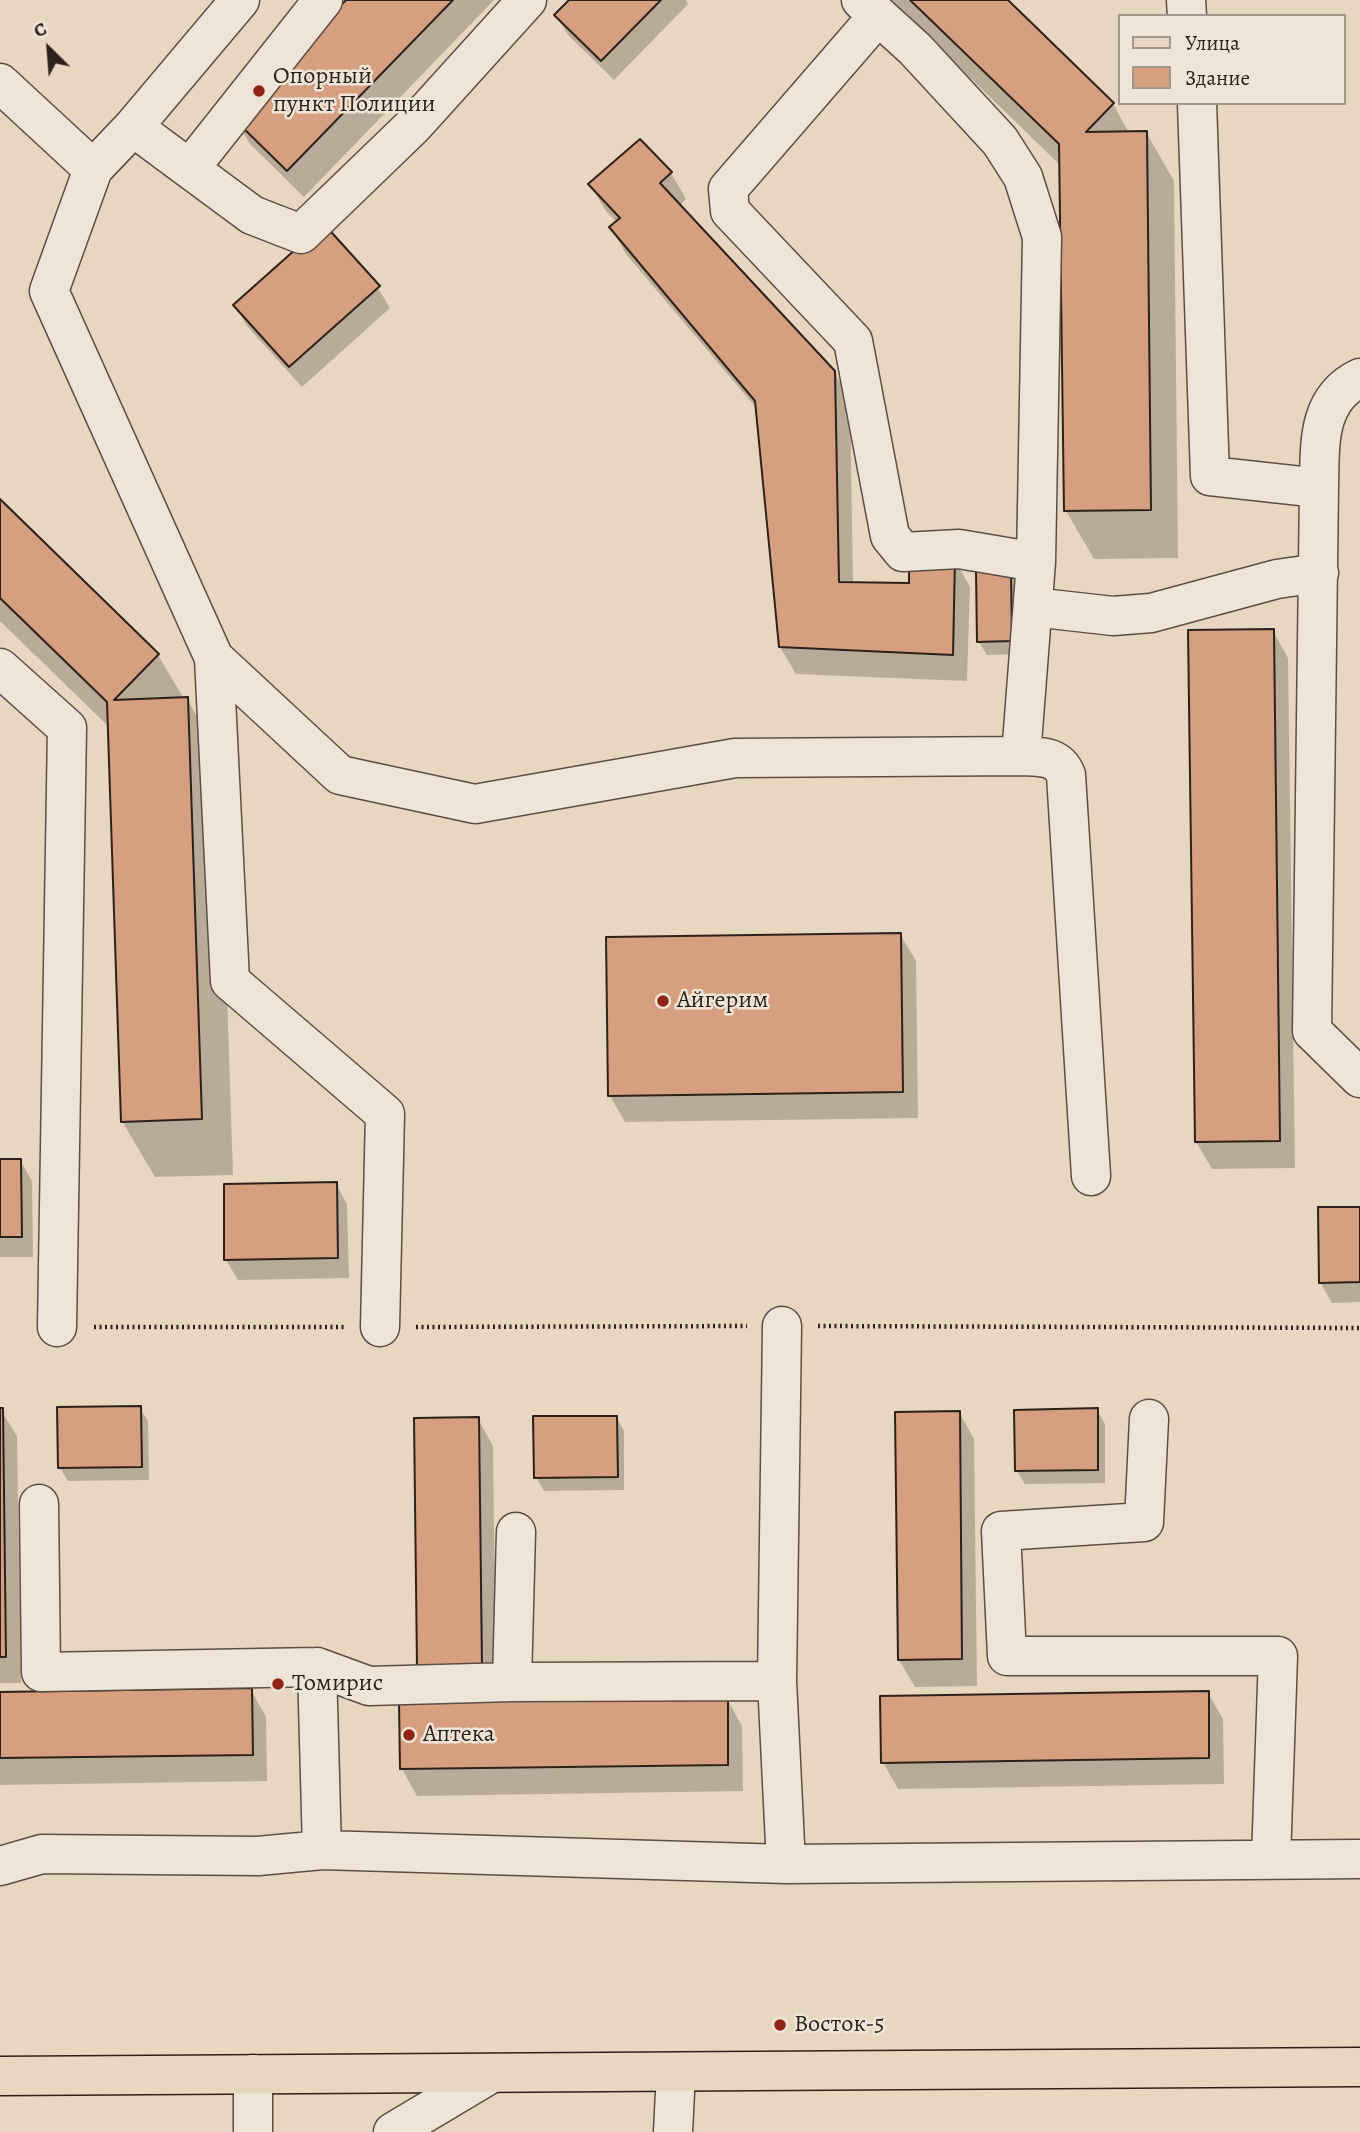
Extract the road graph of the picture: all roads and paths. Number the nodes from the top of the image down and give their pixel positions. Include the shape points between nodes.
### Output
1 (240, 0) edge
2 (323, 0) edge
3 (527, 0) edge
4 (869, 8) edge
5 (0, 83) edge
6 (1197, 105) edge
7 (133, 127) junction
8 (190, 168) junction
9 (93, 169) junction
10 (1360, 378) edge
11 (1319, 488) junction
12 (1036, 562) junction
13 (1319, 573) junction
14 (1033, 607) junction
15 (214, 658) junction
16 (0, 667) edge
17 (1021, 756) junction
18 (1360, 1078) edge
19 (1091, 1176) dead end
20 (782, 1326) junction
21 (57, 1327) joint
22 (380, 1327) junction
23 (1360, 1328) edge
24 (1149, 1419) dead end
25 (38, 1504) dead end
26 (516, 1532) dead end
27 (317, 1667) junction
28 (777, 1681) junction
29 (512, 1682) junction
30 (322, 1850) junction
31 (1271, 1859) junction
32 (1360, 1859) edge
33 (786, 1864) junction
34 (0, 1866) edge
35 (1360, 2067) edge
36 (676, 2072) junction
37 (492, 2073) junction
38 (253, 2074) junction
39 (0, 2076) edge
40 (253, 2132) edge
41 (393, 2132) edge
42 (673, 2132) edge

1 - 7 lane
2 - 8 lane
3 - 8 lane via 413,125 301,234 252,215
4 - 12 lane via 915,48 1000,141 1023,177 1042,237
4 - 12 lane via 728,189 730,211 853,341 890,536 903,551 959,550
5 - 9 lane
6 - 11 lane via 1210,475
7 - 8 lane
7 - 9 lane
9 - 15 lane via 49,291
10 - 11 lane via 1332,400 1323,422
11 - 13 lane
12 - 14 lane
13 - 14 lane via 1277,579 1151,613 1113,616
13 - 18 lane via 1312,1031
14 - 17 lane
15 - 17 lane via 340,775 475,804 735,758
15 - 22 lane via 230,981 385,1114
16 - 21 lane via 67,729
17 - 19 lane via 1055,759 1066,775
20 - 22 path
20 - 23 path
20 - 28 lane
21 - 22 path
24 - 31 lane via 1144,1522 1001,1531 1007,1656 1278,1656
25 - 27 lane via 41,1672
26 - 29 lane
27 - 29 lane via 369,1686
27 - 30 lane
28 - 29 lane
28 - 33 lane
30 - 33 lane
30 - 34 lane via 258,1856 42,1854
31 - 32 lane
31 - 33 lane
35 - 36 main road
36 - 37 main road
36 - 42 lane
37 - 38 main road
37 - 41 lane
38 - 39 main road
38 - 40 lane

